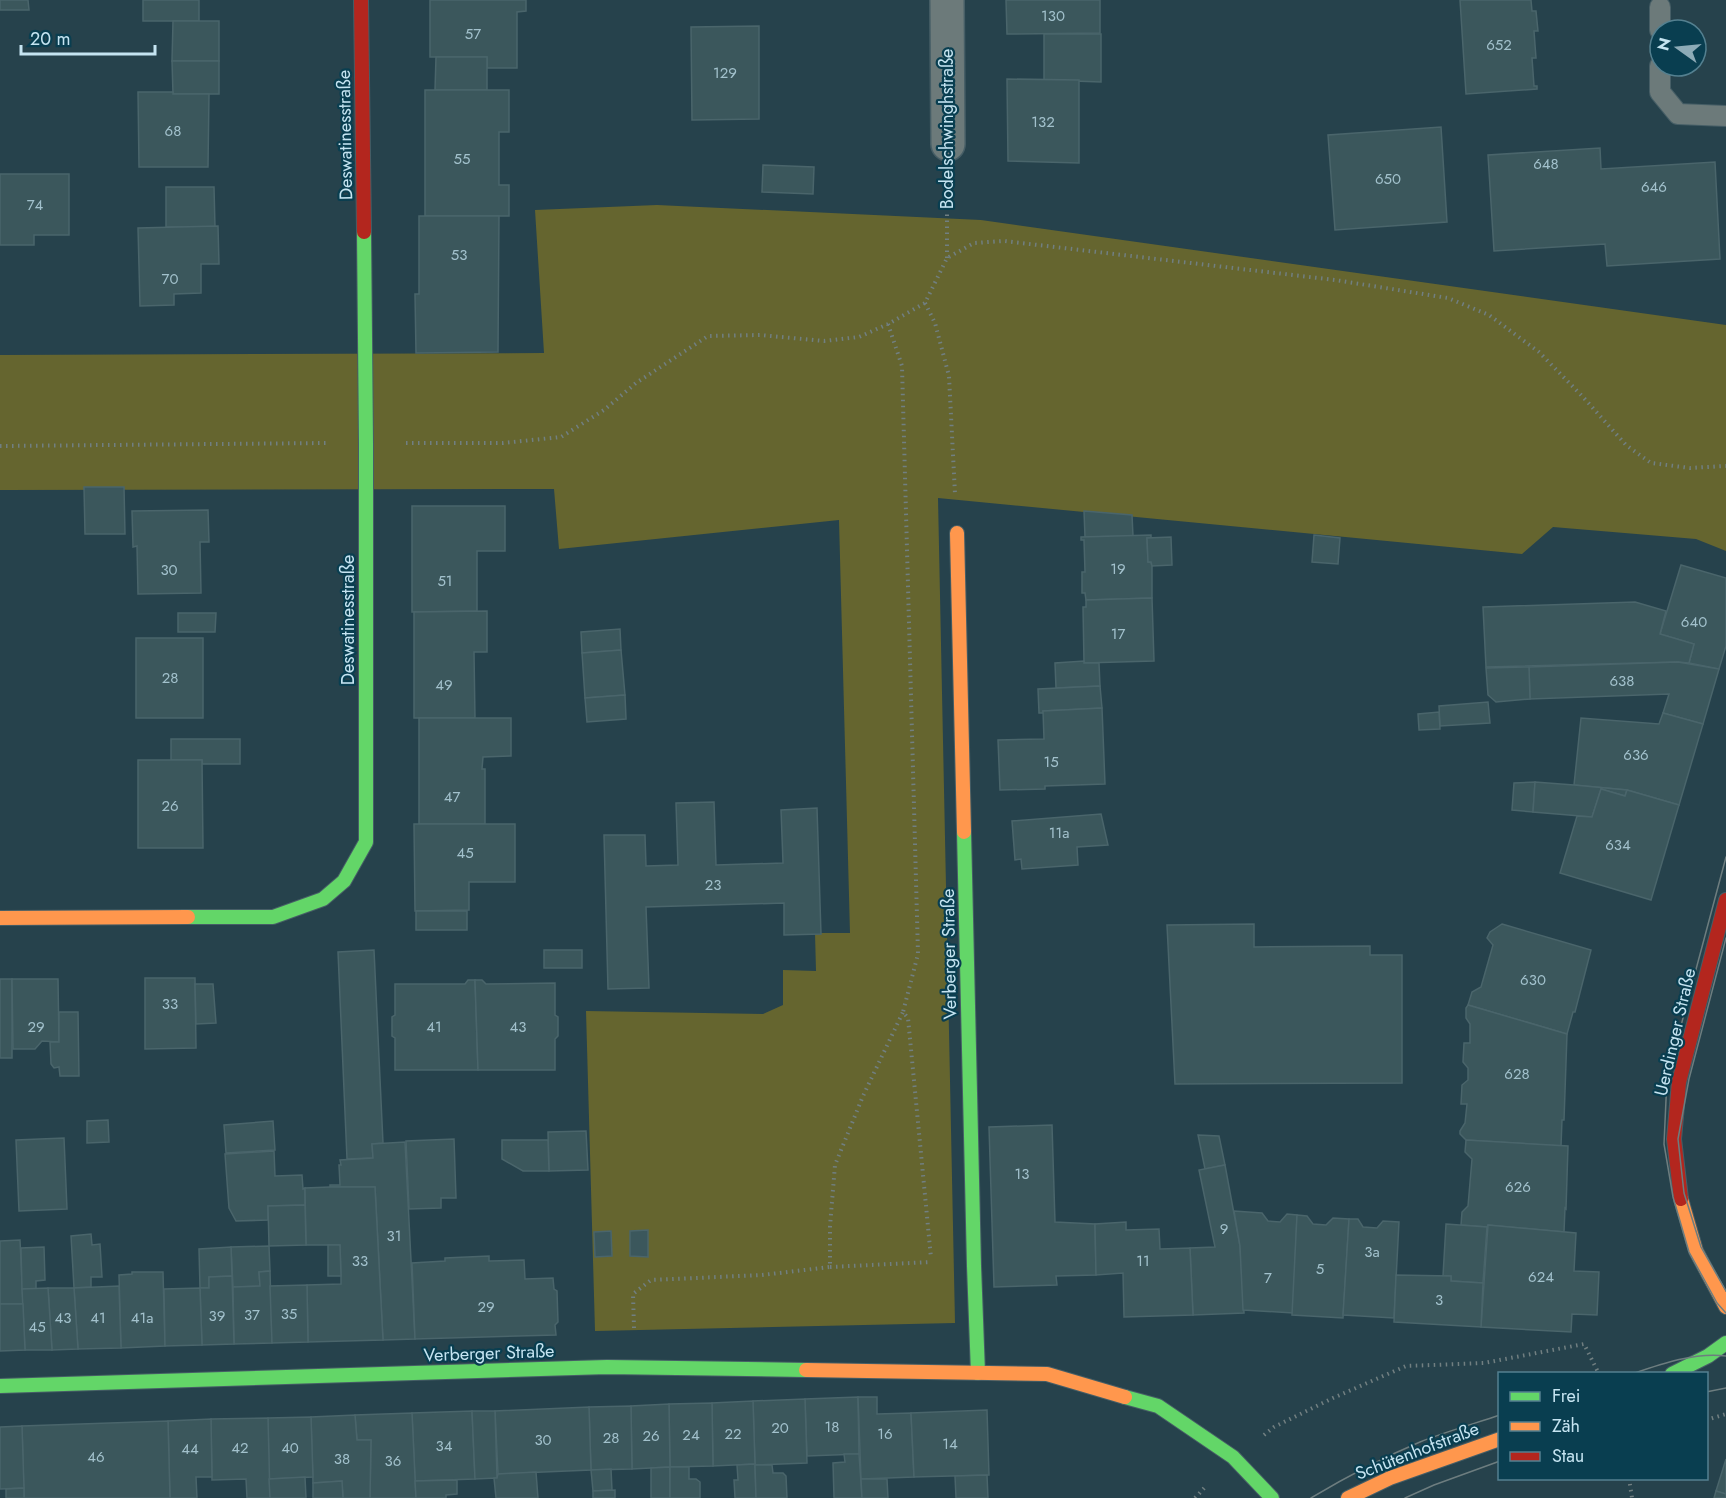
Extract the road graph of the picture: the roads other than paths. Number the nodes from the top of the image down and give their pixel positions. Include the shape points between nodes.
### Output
1 (361, 0) edge
2 (947, 0) edge
3 (1660, 7) dead end
4 (1660, 18) edge
5 (1660, 78) edge
6 (1726, 116) edge
7 (948, 144) road end
8 (957, 533) road end
9 (1726, 900) edge
10 (0, 918) edge
11 (1726, 1307) edge
12 (1726, 1344) edge
13 (1675, 1372) edge
14 (978, 1373) junction
15 (0, 1386) edge
16 (1498, 1440) edge
17 (1272, 1498) edge
18 (1348, 1498) edge

1 - 10 street, Deswatinesstraße via 366,842 344,881 324,899 273,918
2 - 7 street, Bodelschwinghstraße
3 - 4 lane
5 - 6 lane via 1660,93 1677,114
8 - 14 street, Verberger Straße
9 - 11 street, Uerdinger Straße via 1679,1082 1674,1139 1679,1194 1691,1237
12 - 13 street
14 - 15 street, Verberger Straße via 608,1367
14 - 17 street, Verberger Straße via 1047,1374 1158,1406 1233,1457
16 - 18 street, Schütenhofstraße via 1390,1478

